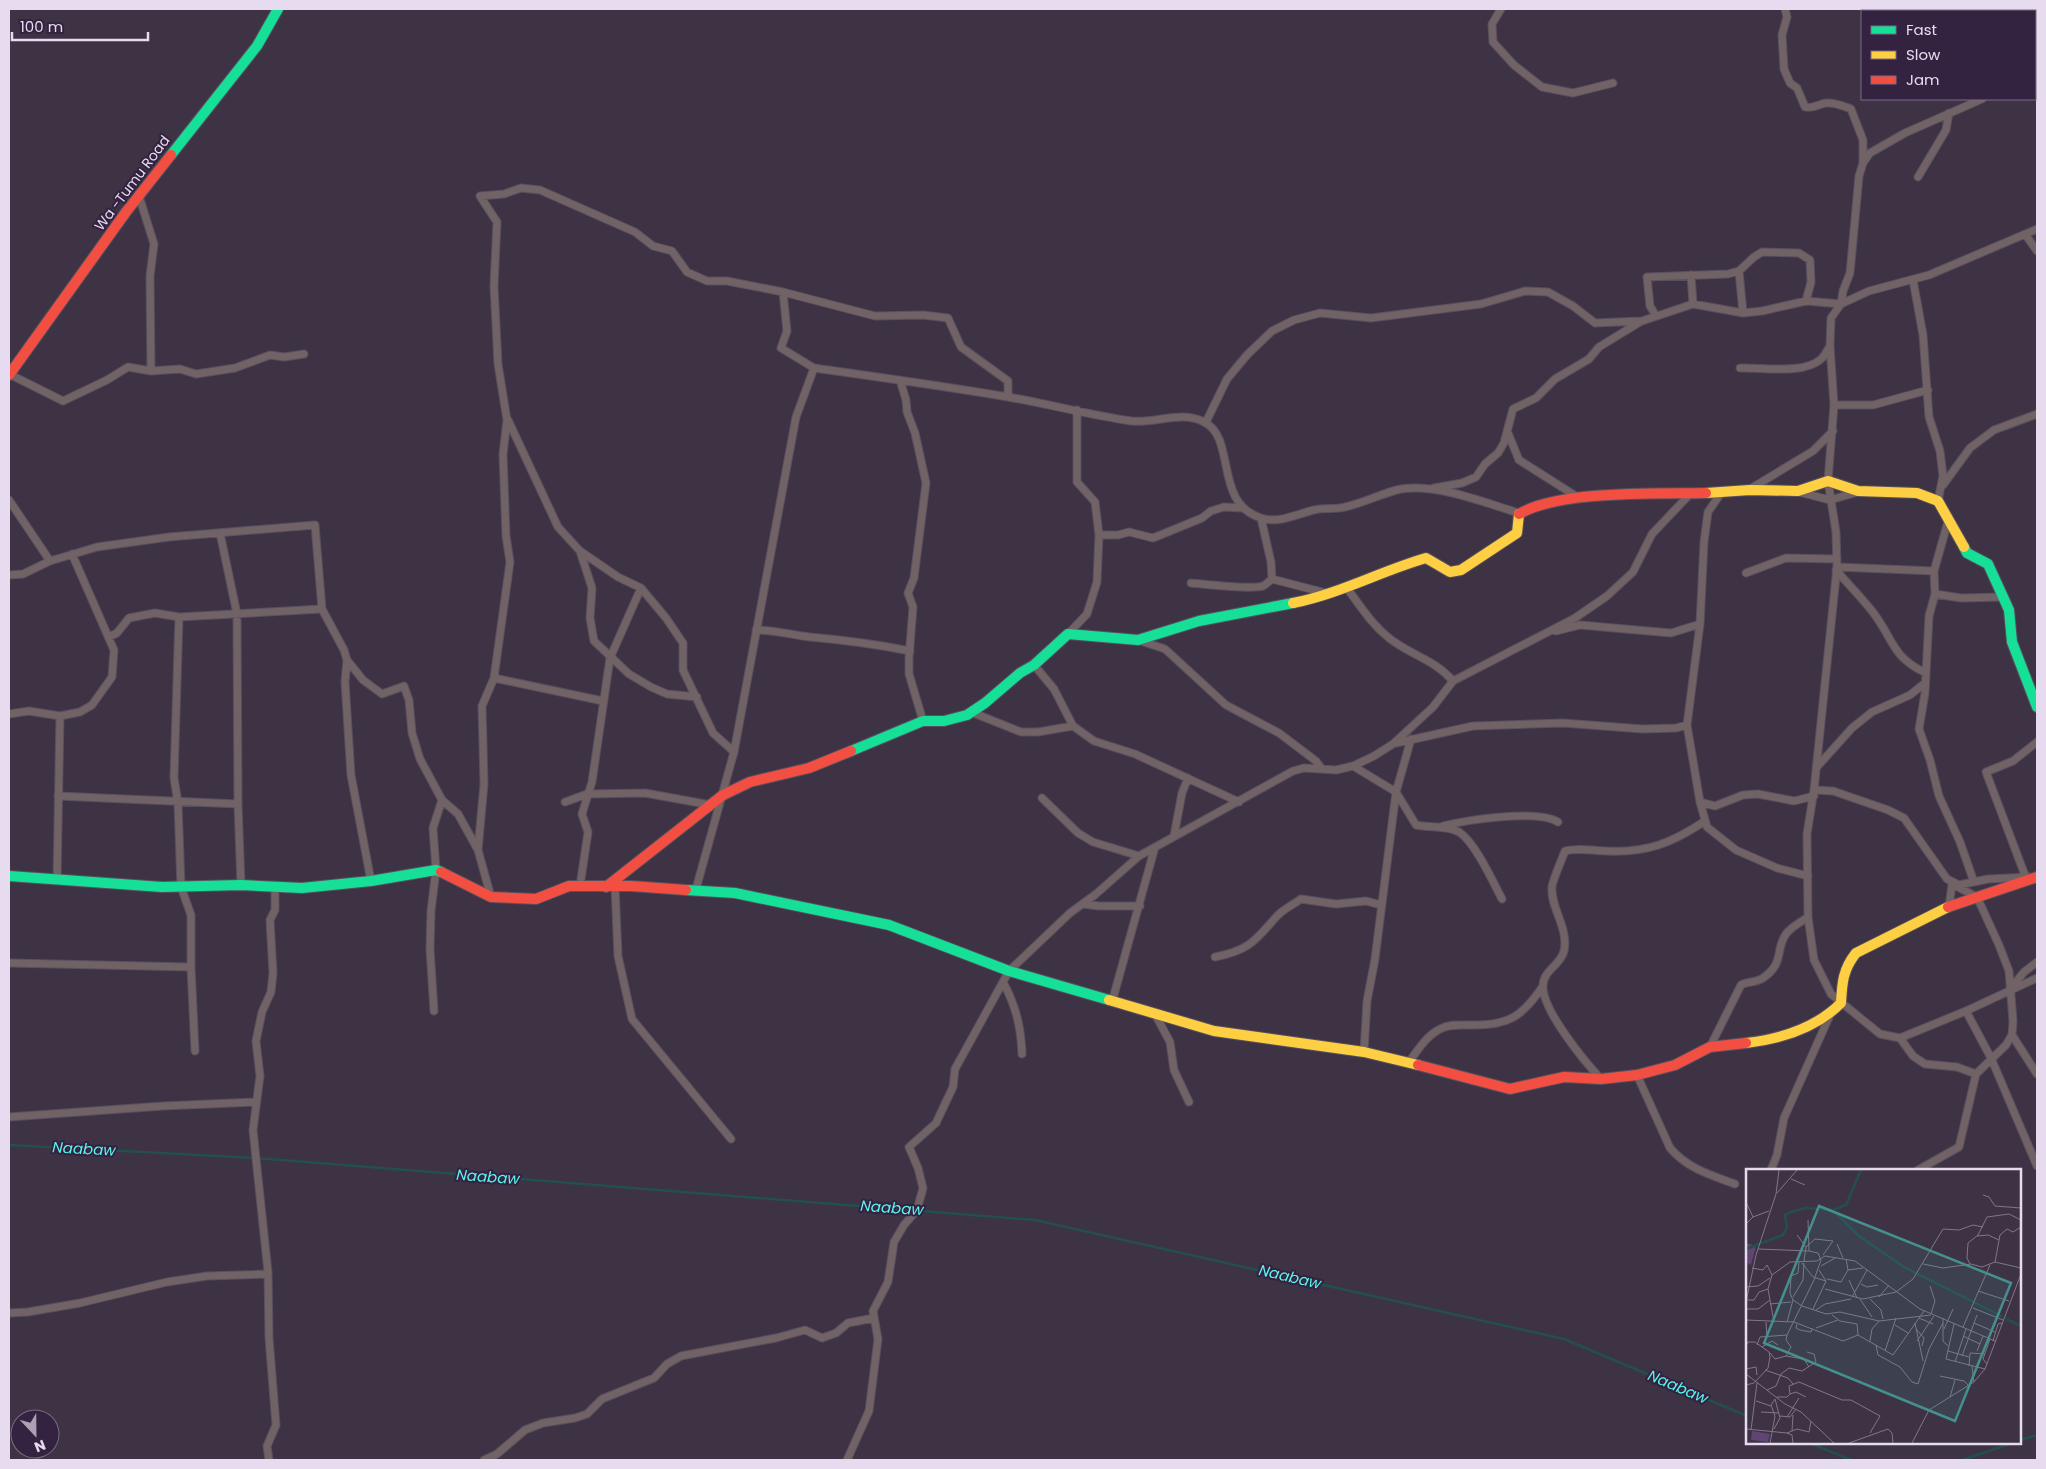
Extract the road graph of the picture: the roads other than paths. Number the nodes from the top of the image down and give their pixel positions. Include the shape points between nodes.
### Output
1 (278, 9) edge
2 (1501, 9) edge
3 (1785, 9) edge
4 (1613, 82) dead end
5 (1980, 100) edge
6 (1949, 114) junction
7 (1863, 163) junction
8 (1918, 177) dead end
9 (139, 196) junction
10 (2037, 229) edge
11 (2026, 234) junction
12 (2037, 251) edge
13 (1739, 271) junction
14 (1691, 275) junction
15 (1913, 280) junction
16 (783, 292) junction
17 (1806, 301) junction
18 (1693, 304) junction
19 (1841, 304) junction
20 (1742, 312) junction
21 (1656, 316) junction
22 (1642, 321) junction
23 (1830, 346) junction
24 (304, 354) dead end
25 (814, 368) junction
26 (1740, 368) dead end
27 (152, 371) junction
28 (9, 374) edge
29 (900, 380) junction
30 (1928, 390) junction
31 (1008, 397) junction
32 (1834, 405) junction
33 (1077, 410) junction
34 (2037, 414) edge
35 (508, 420) junction
36 (1206, 422) junction
37 (1833, 431) junction
38 (1507, 433) junction
39 (1828, 481) junction
40 (1942, 486) junction
41 (1431, 488) junction
42 (1750, 490) junction
43 (1858, 491) junction
44 (1798, 492) junction
45 (1721, 493) junction
46 (1690, 494) junction
47 (1579, 498) junction
48 (9, 500) edge
49 (1830, 500) junction
50 (1938, 501) junction
51 (1242, 508) junction
52 (1519, 513) junction
53 (1261, 518) junction
54 (1949, 518) junction
55 (220, 533) junction
56 (1099, 535) junction
57 (580, 551) junction
58 (72, 554) junction
59 (50, 561) junction
60 (1837, 565) junction
61 (1934, 571) junction
62 (1746, 572) dead end
63 (9, 575) edge
64 (1272, 578) junction
65 (1191, 583) dead end
66 (1346, 587) junction
67 (640, 588) junction
68 (1328, 594) junction
69 (1935, 594) junction
70 (2003, 597) junction
71 (322, 609) junction
72 (237, 614) junction
73 (180, 617) junction
74 (1700, 624) junction
75 (756, 630) junction
76 (1068, 634) junction
77 (1546, 634) junction
78 (109, 637) junction
79 (1138, 640) junction
80 (910, 651) junction
81 (610, 657) junction
82 (347, 660) junction
83 (1034, 665) junction
84 (1926, 673) junction
85 (494, 678) junction
86 (1453, 681) junction
87 (1925, 683) junction
88 (697, 697) junction
89 (603, 701) junction
90 (2037, 708) edge
91 (971, 712) junction
92 (9, 714) edge
93 (60, 716) junction
94 (923, 721) junction
95 (1687, 725) junction
96 (1073, 726) junction
97 (1411, 740) junction
98 (2037, 742) edge
99 (1393, 744) junction
100 (734, 752) junction
101 (1353, 766) junction
102 (1816, 768) junction
103 (1322, 769) junction
104 (1188, 778) junction
105 (1396, 792) junction
106 (1814, 793) junction
107 (588, 794) junction
108 (722, 794) junction
109 (58, 796) junction
110 (1042, 798) dead end
111 (442, 800) junction
112 (178, 802) junction
113 (565, 802) dead end
114 (1239, 802) junction
115 (1700, 802) junction
116 (238, 804) junction
117 (711, 805) junction
118 (1705, 821) junction
119 (1558, 822) dead end
120 (1435, 828) junction
121 (1174, 836) junction
122 (1155, 847) junction
123 (478, 850) junction
124 (1140, 856) junction
125 (436, 870) junction
126 (9, 876) edge
127 (1808, 876) junction
128 (2037, 877) edge
129 (2026, 878) junction
130 (57, 880) junction
131 (371, 881) junction
132 (1974, 882) junction
133 (1952, 884) junction
134 (241, 885) junction
135 (275, 886) junction
136 (580, 886) junction
137 (181, 887) junction
138 (610, 887) junction
139 (696, 890) junction
140 (492, 897) junction
141 (1977, 897) junction
142 (1502, 898) dead end
143 (1083, 904) junction
144 (1381, 905) junction
145 (1140, 906) junction
146 (1949, 907) junction
147 (1808, 917) junction
148 (1215, 957) dead end
149 (2037, 962) edge
150 (9, 963) edge
151 (191, 967) junction
152 (1009, 971) junction
153 (2037, 978) edge
154 (1003, 982) junction
155 (1543, 986) junction
156 (2010, 990) junction
157 (1112, 1002) junction
158 (1841, 1003) junction
159 (434, 1011) dead end
160 (1966, 1011) junction
161 (1155, 1014) junction
162 (1830, 1014) junction
163 (2012, 1035) junction
164 (1900, 1038) junction
165 (1710, 1048) junction
166 (195, 1051) dead end
167 (1364, 1052) junction
168 (1022, 1054) dead end
169 (1991, 1058) junction
170 (1409, 1062) junction
171 (1976, 1074) junction
172 (2037, 1074) edge
173 (1637, 1075) junction
174 (1601, 1079) junction
175 (256, 1102) junction
176 (1189, 1102) dead end
177 (9, 1117) edge
178 (731, 1138) dead end
179 (2037, 1166) edge
180 (1771, 1169) edge
181 (1920, 1169) edge
182 (1735, 1184) dead end
183 (268, 1274) junction
184 (9, 1313) edge
185 (874, 1318) junction
186 (268, 1460) edge
187 (484, 1460) edge
188 (847, 1460) edge

1 - 9 main road, Wa -Tumu Road via 257,46
2 - 4 street via 1492,24 1493,42 1514,65 1542,87 1573,92
3 - 7 street via 1787,17 1782,35 1784,69 1790,83 1798,88 1805,107 1836,103 1851,109 1863,140
5 - 6 street
6 - 7 street via 1904,133 1870,154
6 - 8 street via 1946,130
7 - 19 street via 1854,218 1853,255
9 - 27 street via 154,244 149,286
9 - 28 main road, Wa -Tumu Road
10 - 11 street
11 - 12 street
11 - 15 street
13 - 14 street
13 - 17 street via 1762,252 1799,253 1810,260 1811,282
13 - 20 street
14 - 18 street
14 - 21 street via 1647,277 1650,306
15 - 19 street via 1869,291
15 - 30 street via 1923,334
16 - 25 street via 787,331 781,348
16 - 31 street via 875,316 948,318 961,347 1008,381
16 - 35 street via 727,281 707,281 687,272 672,251 653,246 635,232 540,190 521,188 504,194 480,196 497,222 494,286 498,364
17 - 19 street
17 - 20 street
18 - 20 street
18 - 21 street
19 - 23 street via 1831,318
21 - 22 street
22 - 36 street via 1595,323 1548,292 1525,291 1481,304 1370,318 1320,313 1294,320 1272,331 1228,379
22 - 38 street via 1599,346 1589,359 1554,379 1536,398 1513,409
23 - 26 street via 1821,359 1806,366
23 - 32 street
24 - 27 street via 270,355 234,368 196,374 180,369
25 - 29 street
25 - 75 street via 796,417
27 - 28 street via 128,367 63,401
29 - 31 street
29 - 80 street via 907,412 916,433 926,483 914,578 908,593 913,608
30 - 32 street via 1873,405
30 - 40 street via 1929,417 1940,451
31 - 33 street
32 - 37 street
33 - 36 street via 1133,422 1183,418
33 - 56 street via 1077,482 1095,502
34 - 40 street via 1994,430 1970,448
35 - 57 street via 558,527
35 - 85 street via 503,454 509,576
36 - 51 street via 1217,436 1232,494
37 - 39 street
37 - 42 street via 1813,451
38 - 41 street via 1498,453 1476,477 1462,483
38 - 47 street via 1519,460
39 - 43 main road
39 - 44 main road
39 - 49 street
40 - 50 street
41 - 52 street
41 - 53 street via 1402,489 1344,508 1316,509 1276,520
42 - 44 main road
42 - 45 main road
43 - 49 street
43 - 50 main road via 1917,493
44 - 49 street
45 - 46 main road
45 - 74 street via 1708,512
46 - 47 main road
46 - 77 street via 1652,534 1633,572 1622,585
47 - 52 main road
48 - 59 street
49 - 60 street via 1836,532
50 - 54 main road
51 - 53 street
51 - 56 street via 1211,510 1202,518 1153,538 1129,532
52 - 66 main road via 1517,534 1461,570 1450,572 1426,558 1391,568
53 - 64 street
54 - 61 street
54 - 70 main road via 1967,553 1988,564
55 - 58 street via 143,540
55 - 71 street via 315,525
55 - 72 street
56 - 76 street via 1097,582 1087,614
57 - 67 street
57 - 81 street via 592,588 590,618 594,641
58 - 59 street
58 - 78 street
59 - 63 street via 23,574
60 - 61 street
60 - 62 street via 1786,558
60 - 84 street via 1889,636 1898,655 1909,666
60 - 102 street
61 - 69 street
64 - 65 street via 1264,586 1250,588
64 - 68 street
66 - 68 main road
66 - 86 street via 1373,623 1390,639 1441,668
67 - 81 street
67 - 88 street via 684,644 683,670
68 - 79 main road via 1199,621
69 - 70 street via 1961,598
69 - 84 street via 1928,625
70 - 90 main road via 2009,610 2017,659
71 - 72 street
71 - 82 street
72 - 73 street
72 - 116 street
73 - 78 street via 155,613 129,618 117,633
73 - 112 street via 174,749
74 - 77 street via 1671,633 1580,625
74 - 95 street
75 - 80 street via 866,642
75 - 100 street
76 - 79 main road
76 - 83 main road
77 - 86 street
78 - 93 street via 114,650 112,677 92,705 80,712
79 - 103 street via 1165,649 1226,705 1279,733
80 - 94 street via 909,674
81 - 88 street via 629,674 666,694
81 - 89 street
82 - 111 street via 363,680 382,694 404,686 420,759
82 - 131 street via 345,682 351,775
83 - 91 main road
83 - 96 street via 1054,689
84 - 87 street
85 - 89 street
85 - 123 street via 482,706 484,784
86 - 99 street via 1433,707
87 - 102 street via 1910,695 1872,712 1846,734
87 - 132 street via 1919,729 1939,796
88 - 100 street via 713,733
89 - 107 street
91 - 94 main road via 944,721
91 - 96 street via 1021,732
92 - 93 street via 29,711
93 - 109 street
94 - 108 main road via 812,767 747,781
95 - 97 street via 1643,729 1563,723 1473,726
95 - 115 street
96 - 104 street via 1094,741 1135,754
97 - 99 street
97 - 105 street
98 - 129 street via 2013,761 1986,772
99 - 101 street
100 - 108 street
101 - 103 street
101 - 105 street
102 - 106 street
103 - 114 street via 1293,771
104 - 114 street
104 - 121 street
105 - 120 street via 1416,824
105 - 144 street
106 - 115 street via 1794,801 1758,794 1744,795 1715,806
106 - 127 street via 1806,834
106 - 133 street via 1833,791 1904,818
107 - 113 street
107 - 117 street via 645,793
107 - 136 street via 582,814 588,832
108 - 117 main road
108 - 139 street
109 - 112 street
109 - 130 street
110 - 124 street via 1078,833 1093,842
111 - 123 street via 458,814
111 - 125 street via 433,828
112 - 116 street
112 - 137 street
114 - 121 street
115 - 118 street
116 - 134 street
117 - 138 main road
118 - 127 street via 1714,834 1736,850 1777,868
118 - 155 street via 1677,840 1656,846 1607,852 1575,848 1564,851 1552,886 1564,934 1564,951 1547,973
119 - 120 street via 1524,816
120 - 142 street via 1459,832 1467,840
121 - 122 street
122 - 124 street
122 - 145 street
123 - 140 street
124 - 143 street
125 - 131 main road
125 - 140 main road
125 - 159 street via 430,949
126 - 130 main road
127 - 147 street
128 - 129 street
128 - 141 main road
129 - 132 street via 2006,877
130 - 137 main road
131 - 135 main road via 325,887
132 - 133 street via 1959,886
133 - 141 street
133 - 146 street
134 - 135 main road
134 - 137 main road
135 - 175 street via 275,910 270,920 273,973 271,992 262,1012 256,1041 260,1076
136 - 138 main road
136 - 140 main road via 569,886 536,899
137 - 151 street via 191,915
138 - 139 main road
138 - 178 street via 618,956 632,1019
139 - 152 main road via 735,893 889,926
141 - 146 main road
141 - 156 street via 2009,971
143 - 145 street
143 - 152 street
144 - 148 street via 1366,901 1336,904 1301,899 1279,915 1251,945
144 - 167 street via 1367,1001
145 - 157 street
146 - 158 main road via 1856,953 1842,977
147 - 158 street via 1814,960 1832,994
147 - 165 street via 1786,933 1775,967 1763,978 1741,985
149 - 156 street
150 - 151 street
151 - 166 street
152 - 154 street
152 - 157 main road
153 - 156 street
154 - 168 street via 1021,1027
154 - 185 street via 956,1069 953,1087 936,1123 909,1147 923,1188 917,1210 894,1242 888,1282 873,1311
155 - 170 street via 1523,1011 1500,1024 1441,1028 1428,1037
155 - 174 street via 1560,1026
156 - 160 street
156 - 163 street
157 - 161 main road
158 - 162 main road
158 - 164 street via 1880,1034
160 - 164 street
160 - 169 street
161 - 167 main road via 1214,1031
161 - 176 street via 1170,1042 1174,1070
162 - 165 main road via 1808,1028 1752,1042
162 - 180 street via 1784,1118
163 - 169 street via 2000,1054
163 - 172 street
164 - 171 street via 1924,1064 1957,1067
165 - 173 main road via 1676,1065
167 - 170 main road
169 - 171 street
169 - 179 street
170 - 174 main road via 1510,1089 1564,1076
171 - 181 street via 1958,1147
173 - 174 main road
173 - 182 street via 1670,1148 1693,1169
175 - 177 street
175 - 183 street via 253,1130
183 - 184 street via 207,1276 166,1282 80,1303
183 - 186 street via 276,1425 267,1446
185 - 187 street via 848,1323 836,1334 822,1338 805,1330 681,1356 667,1364 654,1378 602,1399 587,1414 525,1430 498,1454
185 - 188 street via 878,1339 869,1411

